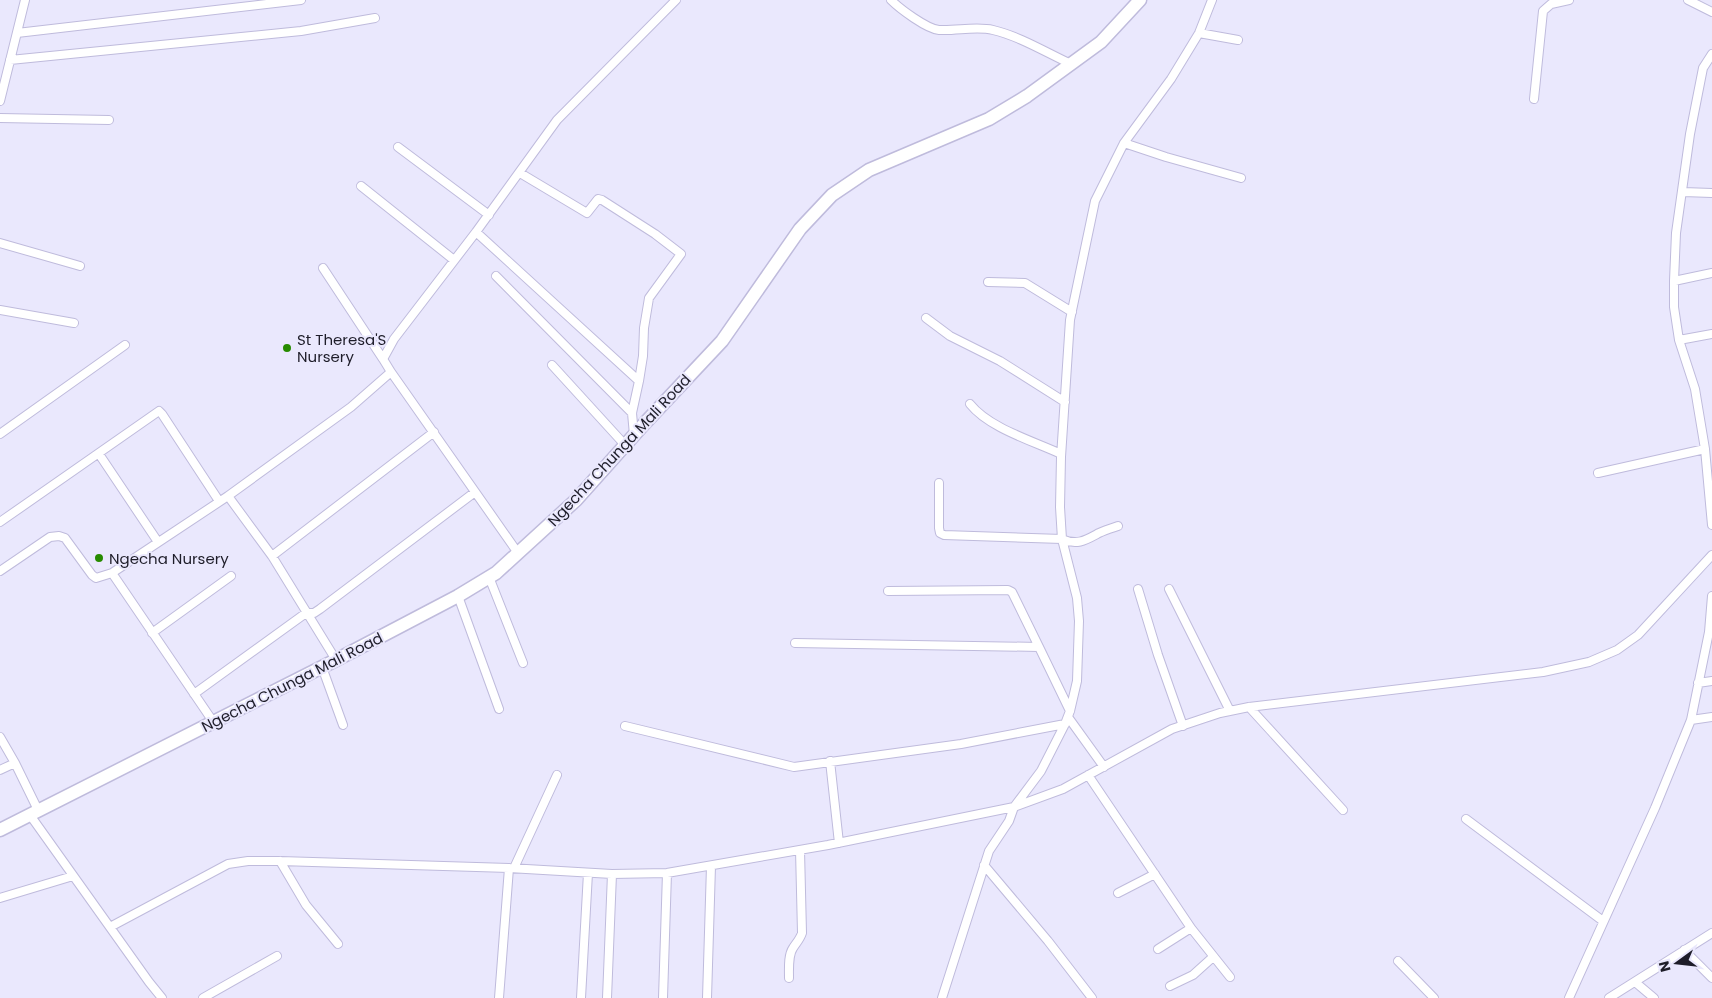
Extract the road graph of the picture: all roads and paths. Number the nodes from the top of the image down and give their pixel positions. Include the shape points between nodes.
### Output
1 (25, 0) edge
2 (301, 0) edge
3 (676, 0) edge
4 (891, 0) edge
5 (1140, 0) edge
6 (1212, 0) edge
7 (1569, 0) edge
8 (1688, 0) edge
9 (1712, 12) edge
10 (375, 18) dead end
11 (17, 33) junction
12 (1199, 33) junction
13 (1238, 40) dead end
14 (1712, 54) edge
15 (10, 60) junction
16 (1071, 64) junction
17 (3, 73) edge
18 (1534, 100) dead end
19 (0, 101) edge
20 (0, 118) edge
21 (110, 120) dead end
22 (1124, 142) junction
23 (398, 147) dead end
24 (520, 173) junction
25 (1241, 178) dead end
26 (361, 186) dead end
27 (1683, 192) junction
28 (1712, 193) edge
29 (489, 214) junction
30 (476, 232) junction
31 (0, 243) edge
32 (454, 260) junction
33 (80, 266) dead end
34 (323, 268) dead end
35 (1712, 273) edge
36 (496, 276) dead end
37 (1674, 281) junction
38 (988, 282) dead end
39 (0, 310) edge
40 (1072, 312) junction
41 (926, 318) dead end
42 (74, 323) dead end
43 (1712, 334) edge
44 (1679, 340) junction
45 (125, 345) dead end
46 (383, 359) junction
47 (552, 365) dead end
48 (391, 372) junction
49 (639, 381) junction
50 (1065, 402) junction
51 (970, 404) dead end
52 (632, 413) junction
53 (434, 432) junction
54 (0, 434) edge
55 (630, 440) junction
56 (1705, 450) junction
57 (99, 454) junction
58 (1061, 454) junction
59 (1598, 473) dead end
60 (939, 483) dead end
61 (475, 492) junction
62 (228, 496) junction
63 (219, 501) junction
64 (0, 521) edge
65 (1712, 525) edge
66 (1118, 526) dead end
67 (1062, 539) junction
68 (158, 542) junction
69 (518, 553) junction
70 (272, 556) junction
71 (1712, 556) edge
72 (0, 571) edge
73 (112, 573) junction
74 (231, 576) dead end
75 (489, 577) junction
76 (1138, 589) dead end
77 (1169, 589) dead end
78 (888, 591) dead end
79 (458, 596) junction
80 (1712, 596) edge
81 (306, 613) junction
82 (152, 633) junction
83 (1709, 640) edge
84 (794, 643) dead end
85 (1039, 646) junction
86 (336, 660) junction
87 (523, 662) dead end
88 (322, 667) junction
89 (1712, 681) edge
90 (1698, 683) junction
91 (194, 694) junction
92 (1249, 707) junction
93 (499, 709) dead end
94 (1230, 711) junction
95 (1712, 717) edge
96 (1068, 718) junction
97 (1691, 720) junction
98 (214, 723) junction
99 (343, 725) dead end
100 (625, 726) dead end
101 (1183, 726) junction
102 (0, 737) edge
103 (830, 761) junction
104 (15, 763) junction
105 (1104, 766) junction
106 (0, 770) edge
107 (557, 775) dead end
108 (1088, 775) junction
109 (1014, 807) junction
110 (1343, 810) dead end
111 (34, 813) junction
112 (1466, 819) dead end
113 (0, 830) edge
114 (839, 843) junction
115 (800, 850) junction
116 (280, 861) junction
117 (984, 865) junction
118 (711, 866) junction
119 (512, 868) junction
120 (588, 873) junction
121 (667, 873) junction
122 (612, 874) junction
123 (1154, 874) junction
124 (73, 876) junction
125 (1118, 893) dead end
126 (0, 898) edge
127 (1603, 921) junction
128 (110, 927) junction
129 (1190, 928) junction
130 (1712, 934) edge
131 (338, 944) dead end
132 (1158, 949) dead end
133 (1684, 950) junction
134 (277, 956) dead end
135 (1213, 957) junction
136 (1398, 961) dead end
137 (1230, 977) dead end
138 (789, 978) dead end
139 (1712, 978) edge
140 (1635, 982) junction
141 (1170, 986) dead end
142 (162, 998) edge
143 (203, 998) edge
144 (499, 998) edge
145 (580, 998) edge
146 (607, 998) edge
147 (663, 998) edge
148 (708, 998) edge
149 (942, 998) edge
150 (1092, 998) edge
151 (1434, 998) edge
152 (1569, 998) edge
153 (1609, 998) edge
154 (1654, 998) edge

1 - 11 street
2 - 11 street
3 - 24 street via 570,105
4 - 16 street via 905,13 934,29 993,30
5 - 16 main road, Ngecha Chunga Mali Road via 1101,42
6 - 12 street
7 - 18 street via 1547,6 1543,11
8 - 9 street
10 - 15 street via 301,31
11 - 15 street
12 - 13 street
12 - 22 street via 1171,79
14 - 27 street via 1703,68
15 - 17 street
16 - 55 main road, Ngecha Chunga Mali Road via 988,119 869,170 832,195 800,229 722,341
17 - 19 street
20 - 21 street
22 - 25 street
22 - 40 street via 1095,201
23 - 29 street
24 - 29 street
24 - 49 street via 587,213 598,199 602,200 681,254 649,298
26 - 32 street
27 - 28 street
27 - 37 street via 1676,234
29 - 30 street
30 - 32 street
30 - 49 street
31 - 33 street
32 - 46 street via 394,339
34 - 46 street
35 - 37 street
36 - 52 street
37 - 44 street
38 - 40 street via 1025,283
39 - 42 street
40 - 50 street
41 - 50 street via 950,336 1000,361
43 - 44 street
44 - 56 street via 1695,389
45 - 54 street
46 - 48 street
47 - 55 street
48 - 53 street
48 - 62 street via 351,407
49 - 52 street
50 - 58 street
51 - 58 street via 988,422
52 - 55 street
53 - 61 street
53 - 70 street
55 - 69 main road, Ngecha Chunga Mali Road via 576,500
56 - 59 street
56 - 65 street
57 - 63 street via 158,411
57 - 64 street
57 - 68 street
58 - 67 street
60 - 67 street via 939,528 944,536
61 - 69 street
61 - 81 street via 320,609
62 - 63 street
62 - 70 street
63 - 68 street
66 - 67 street via 1085,541 1067,542
67 - 96 street via 1079,622 1077,681
68 - 73 street
69 - 75 main road, Ngecha Chunga Mali Road
70 - 81 street
71 - 92 street via 1638,635 1616,650 1589,662 1543,672
72 - 73 street via 50,537 59,536 65,538 96,578
73 - 82 street
74 - 82 street
75 - 79 main road, Ngecha Chunga Mali Road
75 - 87 street
76 - 101 street
77 - 94 street
78 - 85 street via 1008,590 1012,592
79 - 86 main road, Ngecha Chunga Mali Road
79 - 93 street
80 - 83 street
81 - 86 street
81 - 91 street
82 - 91 street
83 - 90 street
84 - 85 street
85 - 96 street
86 - 88 main road, Ngecha Chunga Mali Road
88 - 98 main road, Ngecha Chunga Mali Road
88 - 99 street
89 - 90 street
90 - 97 street
91 - 98 street
92 - 94 street
92 - 110 street
94 - 101 street
95 - 97 street
96 - 103 street via 961,744
96 - 105 street
96 - 109 street via 1041,771
97 - 127 street
98 - 111 main road, Ngecha Chunga Mali Road
100 - 103 street via 794,767
101 - 105 street
102 - 104 street
103 - 114 street
104 - 106 street
104 - 111 street
105 - 108 street
107 - 119 street
108 - 109 street via 1063,790
108 - 123 street
109 - 114 street
109 - 117 street
111 - 113 main road, Ngecha Chunga Mali Road
111 - 124 street
112 - 127 street
114 - 115 street
115 - 118 street
115 - 138 street via 802,933 792,949
116 - 119 street
116 - 128 street via 228,864
116 - 131 street via 306,905
117 - 149 street
117 - 150 street
118 - 121 street
118 - 148 street
119 - 120 street
119 - 144 street
120 - 122 street
120 - 145 street
121 - 122 street
121 - 147 street
122 - 146 street
123 - 125 street
123 - 129 street
124 - 126 street
124 - 128 street
127 - 152 street
128 - 142 street
129 - 132 street
129 - 135 street
130 - 133 street
133 - 139 street
133 - 140 street
134 - 143 street
135 - 137 street
135 - 141 street via 1193,975
136 - 151 street
140 - 153 street
140 - 154 street

